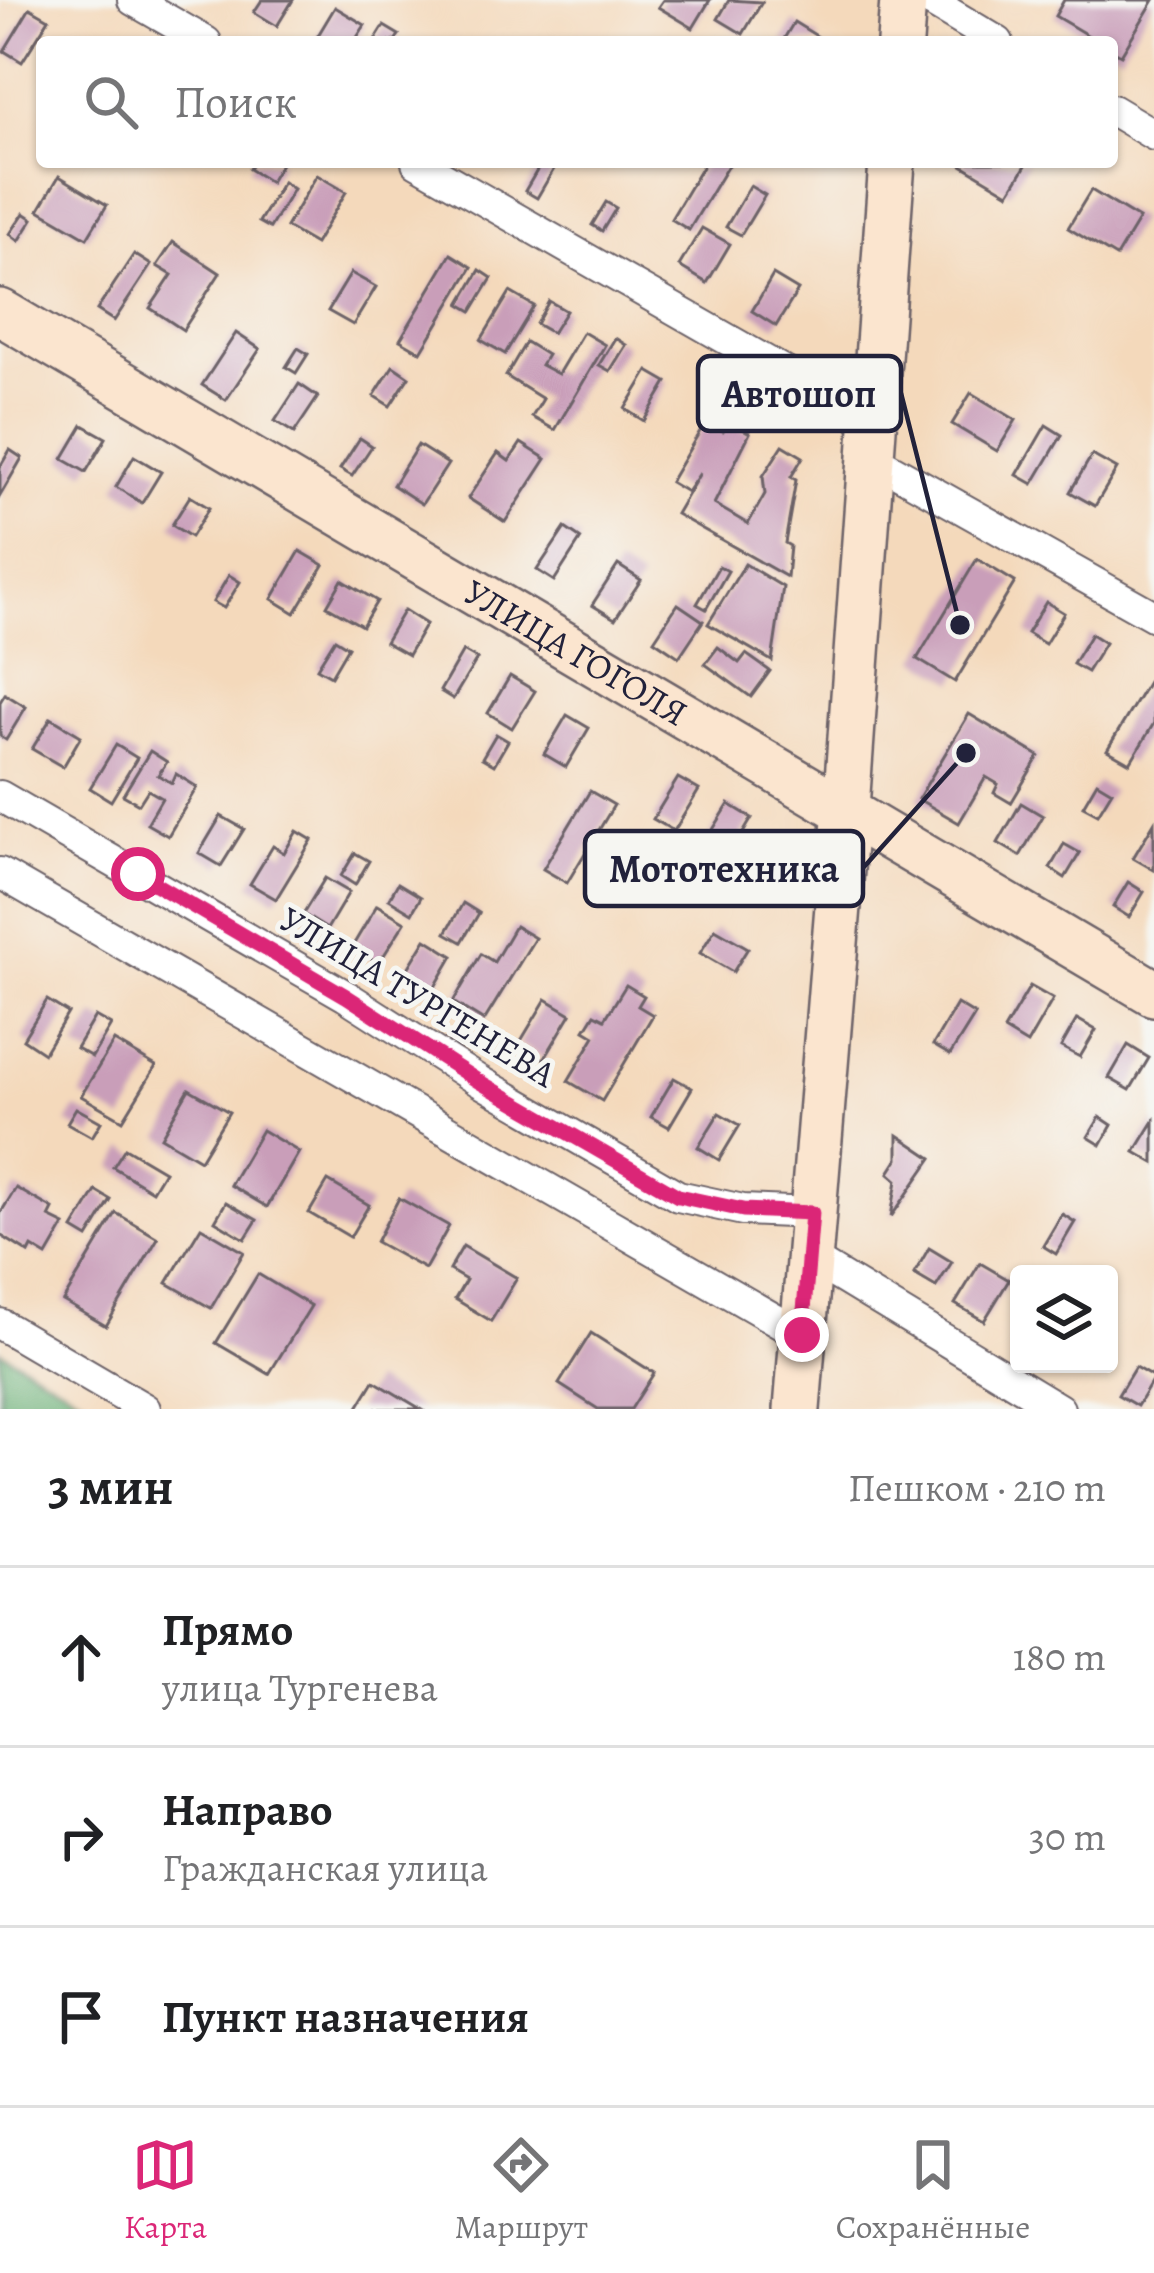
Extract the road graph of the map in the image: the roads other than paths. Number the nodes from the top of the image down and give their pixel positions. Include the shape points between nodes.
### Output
1 (133, 0) edge
2 (903, 0) edge
3 (928, 0) edge
4 (196, 36) edge
5 (900, 36) edge
6 (988, 36) edge
7 (1118, 114) edge
8 (1154, 135) edge
9 (427, 168) edge
10 (892, 168) edge
11 (0, 312) edge
12 (873, 441) junction
13 (1154, 616) edge
14 (0, 796) edge
15 (846, 808) junction
16 (0, 873) edge
17 (1154, 993) edge
18 (810, 1235) junction
19 (0, 1324) edge
20 (802, 1335) junction
21 (145, 1409) edge
22 (797, 1409) edge
23 (1059, 1409) edge

1 - 4 street
2 - 5 main road
3 - 6 street
7 - 8 street
9 - 12 street
10 - 12 main road
11 - 15 main road, УЛИЦА ГОГОЛЯ
12 - 13 street
12 - 15 main road
14 - 18 street, УЛИЦА ТУРГЕНЕВА via 678,1196
15 - 17 main road, УЛИЦА ГОГОЛЯ
15 - 18 main road
16 - 20 street
18 - 20 main road
18 - 23 street, УЛИЦА ТУРГЕНЕВА
19 - 21 street
20 - 22 main road

